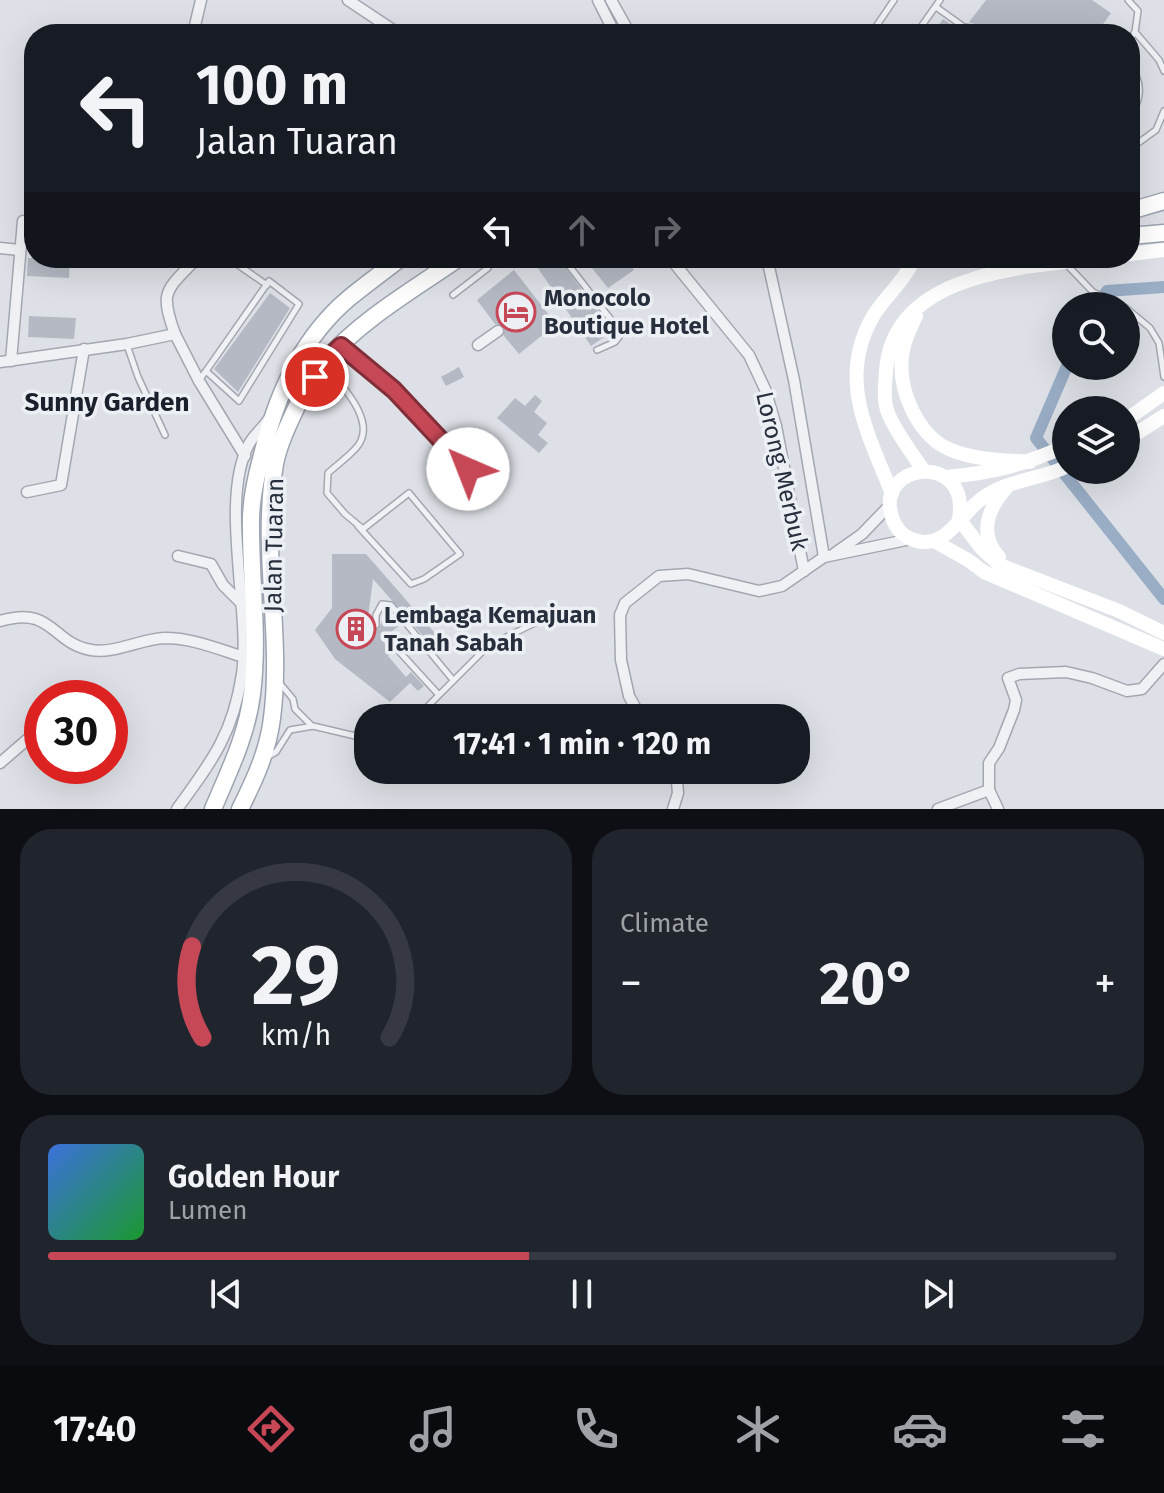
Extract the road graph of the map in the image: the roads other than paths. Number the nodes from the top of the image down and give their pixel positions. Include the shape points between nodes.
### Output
1 (201, 0) edge
2 (348, 0) edge
3 (598, 0) edge
4 (611, 0) edge
5 (894, 0) edge
6 (940, 0) edge
7 (1128, 0) edge
8 (936, 7) junction
9 (195, 24) edge
10 (384, 24) edge
11 (610, 24) edge
12 (624, 24) edge
13 (878, 24) edge
14 (923, 24) edge
15 (960, 24) edge
16 (1136, 24) edge
17 (1140, 38) edge
18 (1164, 71) edge
19 (1164, 111) edge
20 (1140, 144) edge
21 (1164, 201) edge
22 (1140, 209) edge
23 (1164, 211) edge
24 (1140, 212) edge
25 (23, 221) dead end
26 (1164, 233) edge
27 (1140, 235) edge
28 (0, 248) edge
29 (19, 250) junction
30 (1164, 250) edge
31 (1140, 253) edge
32 (188, 268) edge
33 (242, 268) edge
34 (388, 268) edge
35 (444, 268) edge
36 (488, 268) dead end
37 (571, 268) edge
38 (678, 268) edge
39 (769, 268) edge
40 (909, 268) edge
41 (1032, 268) edge
42 (1071, 268) edge
43 (267, 285) junction
44 (1093, 292) edge
45 (453, 295) dead end
46 (923, 302) junction
47 (1140, 320) edge
48 (498, 331) dead end
49 (175, 334) junction
50 (127, 344) junction
51 (478, 345) dead end
52 (341, 346) junction
53 (84, 349) junction
54 (597, 350) dead end
55 (5, 362) edge
56 (323, 363) junction
57 (206, 371) junction
58 (1164, 377) edge
59 (199, 381) junction
60 (1164, 393) edge
61 (1140, 410) edge
62 (1164, 416) edge
63 (270, 419) junction
64 (1140, 431) edge
65 (165, 435) dead end
66 (1052, 452) edge
67 (245, 456) junction
68 (992, 467) junction
69 (924, 471) junction
70 (1052, 471) edge
71 (946, 477) junction
72 (486, 488) dead end
73 (27, 492) dead end
74 (891, 500) junction
75 (990, 500) junction
76 (959, 519) junction
77 (358, 526) junction
78 (911, 539) junction
79 (934, 541) junction
80 (178, 556) dead end
81 (829, 556) junction
82 (1016, 570) junction
83 (804, 571) junction
84 (242, 604) junction
85 (549, 616) dead end
86 (0, 621) edge
87 (376, 625) dead end
88 (1164, 633) edge
89 (386, 637) dead end
90 (1164, 649) edge
91 (244, 657) junction
92 (1164, 664) edge
93 (276, 678) junction
94 (453, 680) junction
95 (438, 694) junction
96 (429, 704) edge
97 (633, 704) edge
98 (272, 718) junction
99 (313, 726) junction
100 (354, 736) edge
101 (24, 742) edge
102 (241, 745) junction
103 (263, 759) junction
104 (0, 763) edge
105 (677, 784) edge
106 (989, 790) junction
107 (241, 808) edge
108 (177, 809) edge
109 (213, 809) edge
110 (673, 809) edge
111 (938, 809) edge
112 (998, 809) edge

1 - 9 street
2 - 10 street
3 - 11 street
4 - 12 street
5 - 13 lane
6 - 8 lane
7 - 16 lane via 1138,11
8 - 14 lane
8 - 15 lane
17 - 18 lane
19 - 20 lane via 1156,130
21 - 22 main road
23 - 24 main road
25 - 29 street
26 - 27 main road
28 - 29 street
29 - 55 street
30 - 31 main road
32 - 49 street via 169,288 165,304
33 - 43 lane
34 - 63 main road, Jalan Tuaran via 345,301 314,336 289,373
35 - 52 main road, Jalan Tuaran
36 - 45 lane
37 - 54 lane via 619,330 615,342
38 - 83 street, Lorong Merbuk via 749,355 765,389
39 - 81 street
40 - 74 main road via 870,322 856,381 860,413
41 - 46 main road via 972,279
42 - 44 lane
43 - 57 lane
43 - 57 lane via 269,281 299,304 239,401
46 - 68 main road via 902,357 908,400 917,419 947,449
46 - 69 main road via 893,340 885,395 888,413
47 - 58 lane via 1159,343
48 - 51 street
49 - 50 street
49 - 59 street
50 - 53 street
50 - 65 lane
52 - 56 main road, Jalan Tuaran
52 - 72 street via 394,390
53 - 55 street
53 - 73 street via 61,485
56 - 77 lane via 359,409 363,436 328,473 327,493
56 - 93 main road, Jalan Tuaran via 288,424 275,463 270,584
57 - 59 lane
59 - 67 street
60 - 61 main road
62 - 64 main road
63 - 67 street
63 - 102 main road, Jalan Tuaran via 252,492 255,656
66 - 68 main road via 1030,462
67 - 84 street via 238,492
68 - 71 main road
69 - 71 main road
69 - 74 main road via 902,479
70 - 75 main road via 1010,484
71 - 76 main road via 960,496
74 - 78 main road via 894,523
74 - 81 street via 862,534
75 - 76 main road
75 - 82 main road via 987,539 997,556
76 - 79 main road via 954,529
76 - 82 main road via 990,559
77 - 77 lane via 363,529 409,493 460,554 411,584
78 - 79 main road
78 - 81 street
79 - 90 main road via 984,572
80 - 84 street via 211,564
81 - 83 street
82 - 88 main road
83 - 97 street via 782,586 759,591 688,574 659,576 637,592 625,603 619,635
84 - 91 street
85 - 94 lane via 488,646
86 - 91 street via 39,619 92,650 164,638 192,640
87 - 94 lane via 382,604 391,605
89 - 95 lane
91 - 108 street via 232,720 220,749
92 - 106 street via 1142,689 1127,691 1066,672 1012,674 1008,678 1016,700 991,757
93 - 98 main road, Jalan Tuaran
93 - 99 lane
94 - 95 lane
95 - 96 lane
98 - 102 main road
98 - 103 main road, Jalan Tuaran
99 - 100 lane
99 - 103 lane via 290,730 276,752
101 - 104 street
102 - 109 main road, Jalan Tuaran
103 - 107 main road, Jalan Tuaran
105 - 110 street
106 - 111 street
106 - 112 street

